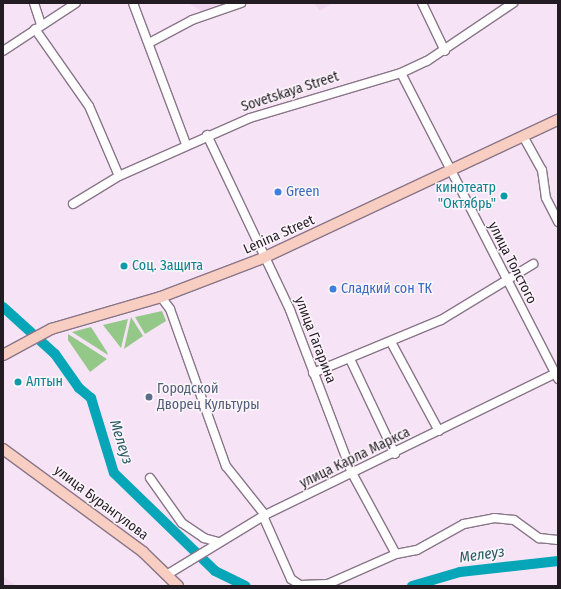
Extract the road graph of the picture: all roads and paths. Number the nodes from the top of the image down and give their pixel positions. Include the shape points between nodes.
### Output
1 (34, 3) edge
2 (76, 3) edge
3 (133, 3) edge
4 (241, 3) edge
5 (422, 3) edge
6 (512, 3) edge
7 (38, 27) junction
8 (149, 43) junction
9 (3, 51) edge
10 (445, 51) junction
11 (401, 72) junction
12 (558, 120) edge
13 (207, 135) junction
14 (523, 136) junction
15 (186, 144) junction
16 (452, 170) junction
17 (120, 176) junction
18 (73, 204) dead end
19 (558, 222) edge
20 (263, 258) junction
21 (533, 264) dead end
22 (506, 281) junction
23 (160, 297) junction
24 (391, 342) junction
25 (6, 353) edge
26 (350, 359) junction
27 (314, 373) junction
28 (557, 375) edge
29 (439, 431) junction
30 (3, 449) edge
31 (395, 454) junction
32 (352, 473) junction
33 (150, 478) dead end
34 (264, 516) junction
35 (558, 540) edge
36 (215, 544) junction
37 (396, 554) junction
38 (168, 574) junction
39 (178, 586) edge

1 - 7 street
2 - 7 street
3 - 8 street
4 - 8 street via 192,20
5 - 10 street
6 - 10 street, Sovetskaya Street
7 - 9 street
7 - 17 street via 89,106
8 - 15 street
10 - 11 street, Sovetskaya Street
11 - 13 street, Sovetskaya Street via 284,106
11 - 16 street, улица Толстого
12 - 14 main road, Lenina Street
13 - 15 street, Sovetskaya Street
13 - 20 street, улица Гагарина
14 - 16 main road, Lenina Street
14 - 19 street via 542,170 546,198
15 - 17 street, Sovetskaya Street
16 - 20 main road, Lenina Street
16 - 22 street, улица Толстого
17 - 18 street, Sovetskaya Street
20 - 23 main road, Lenina Street
20 - 27 street, улица Гагарина via 276,276
21 - 22 street
22 - 24 street via 442,320
22 - 28 street, улица Толстого
23 - 25 main road, Lenina Street via 51,329
23 - 34 street via 170,309 226,466
24 - 26 street
24 - 29 street
26 - 27 street
26 - 31 street
27 - 32 street, улица Гагарина
28 - 29 street, улица Карла Маркса
29 - 31 street, улица Карла Маркса
30 - 38 main road, улица Бурангулова
31 - 32 street, улица Карла Маркса
32 - 34 street, улица Карла Маркса
32 - 37 street, улица Гагарина
33 - 36 street via 182,523
34 - 36 street, улица Карла Маркса
34 - 37 street via 291,579 300,585 328,584
35 - 37 street via 539,538 514,520 494,518 464,524 417,550
36 - 38 street, улица Карла Маркса
38 - 39 main road, улица Бурангулова

